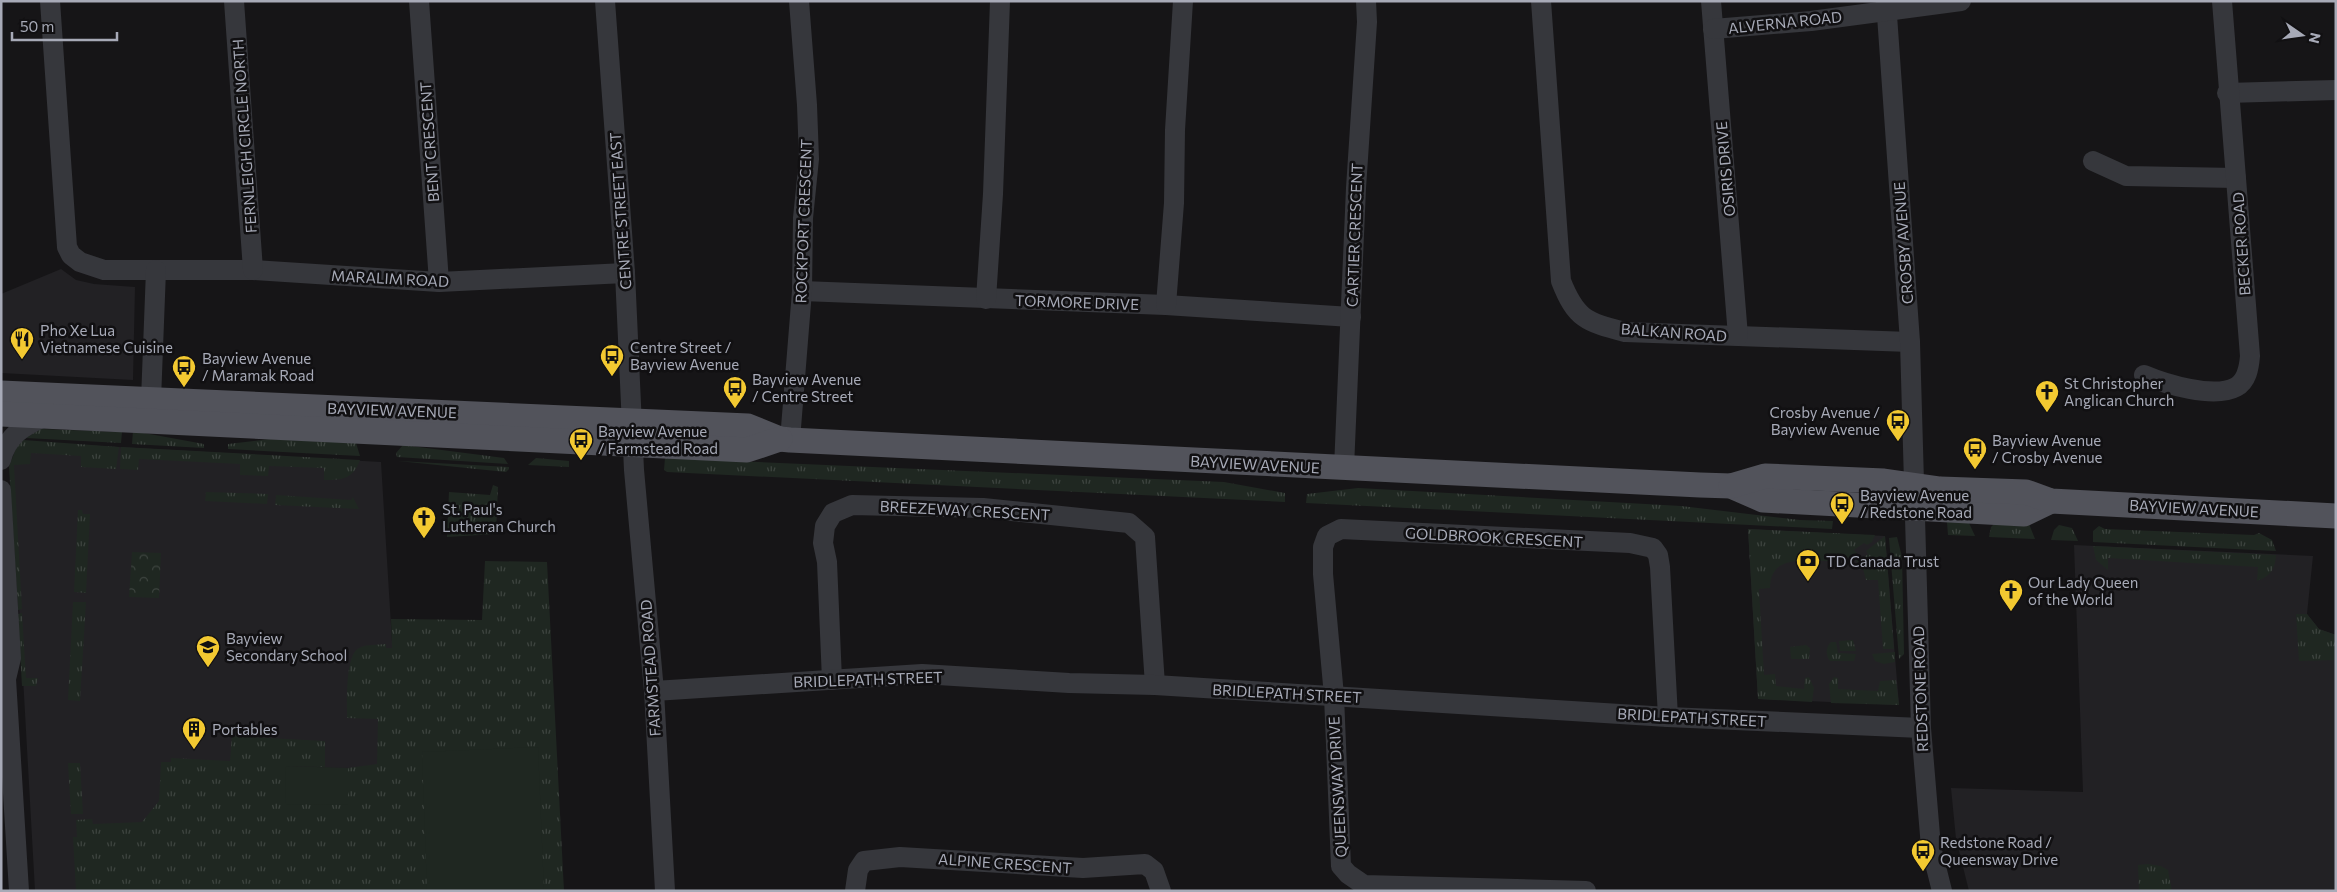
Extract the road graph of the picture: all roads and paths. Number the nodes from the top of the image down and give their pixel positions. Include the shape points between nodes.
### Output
1 (50, 1) edge
2 (234, 1) edge
3 (419, 1) edge
4 (605, 1) edge
5 (799, 1) edge
6 (1000, 1) edge
7 (1183, 1) edge
8 (1366, 1) edge
9 (1541, 1) edge
10 (1712, 1) edge
11 (1961, 1) edge
12 (2222, 1) edge
13 (1887, 6) edge
14 (1713, 29) junction
15 (2336, 90) edge
16 (2227, 93) junction
17 (2093, 161) dead end
18 (2236, 178) junction
19 (156, 270) junction
20 (253, 270) junction
21 (625, 273) junction
22 (438, 282) junction
23 (802, 291) junction
24 (986, 299) junction
25 (1166, 305) junction
26 (1351, 317) junction
27 (1738, 336) junction
28 (1910, 342) junction
29 (2144, 375) dead end
30 (1, 392) edge
31 (151, 400) junction
32 (1, 414) edge
33 (44, 416) junction
34 (630, 421) junction
35 (785, 440) junction
36 (632, 446) junction
37 (1, 460) edge
38 (1344, 468) junction
39 (1, 490) edge
40 (1915, 497) junction
41 (2336, 516) edge
42 (4, 674) edge
43 (832, 680) junction
44 (1155, 685) junction
45 (654, 691) junction
46 (1334, 696) junction
47 (1668, 717) junction
48 (1921, 728) junction
49 (19, 891) edge
50 (665, 891) edge
51 (855, 891) edge
52 (1161, 891) edge
53 (1586, 891) edge
54 (1942, 891) edge

1 - 19 street, MARALIM ROAD via 66,247 80,262 97,268
2 - 20 street, FERNLEIGH CIRCLE NORTH
3 - 22 street, BENT CRESCENT
4 - 21 street, CENTRE STREET EAST
5 - 23 street, ROCKPORT CRESCENT via 809,159 803,218
6 - 24 street
7 - 25 street
8 - 26 street, CARTIER CRESCENT
9 - 27 street, BALKAN ROAD via 1558,259 1561,281 1568,298 1584,319 1624,332
10 - 14 street, OSIRIS DRIVE
11 - 13 street, ALVERNA ROAD
12 - 16 street, BECKER ROAD
13 - 14 street, ALVERNA ROAD via 1810,21
13 - 28 street, CROSBY AVENUE
14 - 27 street, OSIRIS DRIVE
15 - 16 street
16 - 18 street, BECKER ROAD
17 - 18 street via 2126,176
18 - 29 street, BECKER ROAD via 2249,369 2236,387 2215,391 2167,385
19 - 20 street, MARALIM ROAD
19 - 31 street
20 - 22 street, MARALIM ROAD
21 - 22 street, MARALIM ROAD
21 - 34 street, CENTRE STREET EAST
23 - 24 street, TORMORE DRIVE
23 - 35 street, ROCKPORT CRESCENT
24 - 25 street, TORMORE DRIVE
25 - 26 street, TORMORE DRIVE
26 - 38 street, CARTIER CRESCENT
27 - 28 street, BALKAN ROAD
28 - 40 street, CROSBY AVENUE
30 - 31 main road, BAYVIEW AVENUE
31 - 34 main road, BAYVIEW AVENUE
32 - 33 main road, BAYVIEW AVENUE
33 - 36 main road, BAYVIEW AVENUE
33 - 37 street via 20,428 10,439
34 - 35 main road, BAYVIEW AVENUE via 748,426
34 - 36 street, CENTRE STREET EAST
35 - 36 main road, BAYVIEW AVENUE via 747,450
35 - 38 main road, BAYVIEW AVENUE
36 - 45 street, FARMSTEAD ROAD
38 - 40 main road, BAYVIEW AVENUE via 1731,486 1763,500
39 - 42 street via 11,658
40 - 41 main road, BAYVIEW AVENUE via 2024,514 2051,501
40 - 48 street, REDSTONE ROAD
42 - 49 street
43 - 44 street, BRIDLEPATH STREET via 922,674
43 - 44 street, BREEZEWAY CRESCENT via 827,562 823,543 825,526 832,513 840,509 852,505 876,505 983,508 1129,523 1144,538
43 - 45 street, BRIDLEPATH STREET
44 - 46 street, BRIDLEPATH STREET
45 - 50 street, FARMSTEAD ROAD
46 - 47 street, BRIDLEPATH STREET
46 - 47 street, GOLDBROOK CRESCENT via 1323,547 1331,532 1341,528 1630,543 1653,548 1658,555
46 - 53 street, QUEENSWAY DRIVE via 1341,866 1348,874 1364,885
47 - 48 street, BRIDLEPATH STREET
48 - 54 street, REDSTONE ROAD via 1930,840
51 - 52 street, ALPINE CRESCENT via 858,870 864,861 900,857 1083,868 1145,864 1154,871

